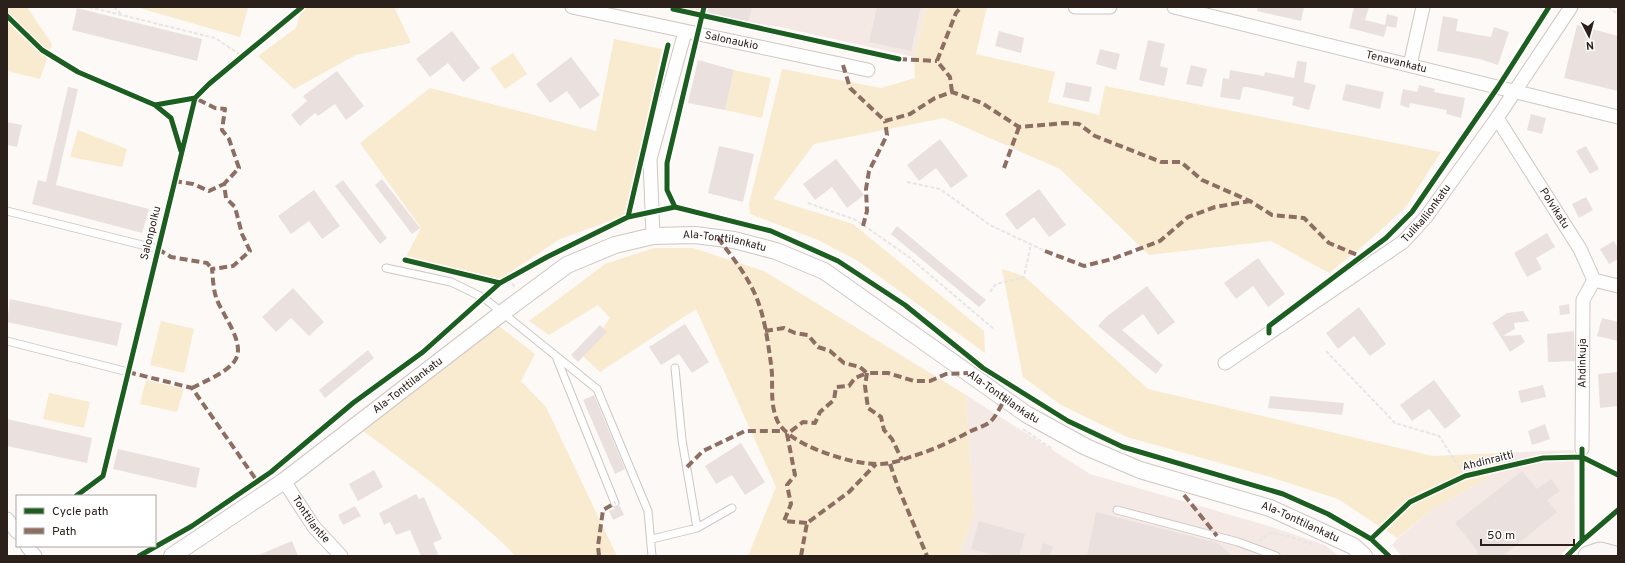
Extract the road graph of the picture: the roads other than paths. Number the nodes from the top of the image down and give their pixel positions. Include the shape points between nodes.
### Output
1 (572, 7) edge
2 (1075, 7) edge
3 (1110, 7) edge
4 (1174, 7) edge
5 (1423, 7) edge
6 (1571, 7) edge
7 (685, 32) junction
8 (1410, 65) junction
9 (868, 70) dead end
10 (1516, 91) junction
11 (1618, 117) edge
12 (1497, 118) junction
13 (7, 211) edge
14 (653, 236) junction
15 (158, 249) dead end
16 (386, 268) dead end
17 (1594, 280) junction
18 (1618, 286) edge
19 (502, 313) junction
20 (7, 341) edge
21 (556, 357) junction
22 (1224, 363) dead end
23 (675, 368) dead end
24 (128, 372) dead end
25 (1582, 449) dead end
26 (284, 481) junction
27 (615, 503) dead end
28 (732, 508) dead end
29 (1117, 510) dead end
30 (7, 519) edge
31 (697, 528) junction
32 (16, 531) edge
33 (652, 539) junction
34 (29, 547) edge
35 (35, 556) edge
36 (172, 556) edge
37 (341, 556) edge
38 (652, 556) edge
39 (1276, 556) edge
40 (1364, 556) edge

1 - 7 street, Salonaukio
2 - 3 street
4 - 8 street, Tenavankatu
5 - 8 street
6 - 10 street, Tulikallionkatu
7 - 9 street, Salonaukio
7 - 14 street via 650,159
8 - 10 street, Tenavankatu
10 - 11 street, Tenavankatu
10 - 12 street, Tulikallionkatu
12 - 17 street, Polvikatu via 1580,249
12 - 22 street, Tulikallionkatu via 1426,216 1403,242
13 - 15 lane
14 - 19 street, Ala-Tonttilankatu via 615,244 567,265
14 - 40 street, Ala-Tonttilankatu via 695,235 734,240 776,251 824,271 1026,414 1086,447 1140,470 1270,508 1353,546
16 - 19 lane via 451,282 484,298
17 - 18 street
17 - 25 street, Ahdinkuja via 1583,300
19 - 21 lane
19 - 26 street, Ala-Tonttilankatu
20 - 24 lane
21 - 27 lane
21 - 33 lane via 597,389 648,511
23 - 31 lane via 682,440
26 - 36 street, Ala-Tonttilankatu
26 - 37 street, Tonttilantie via 314,527
28 - 31 lane
29 - 39 lane via 1254,547
30 - 32 street
31 - 33 lane
33 - 38 lane
34 - 35 street

